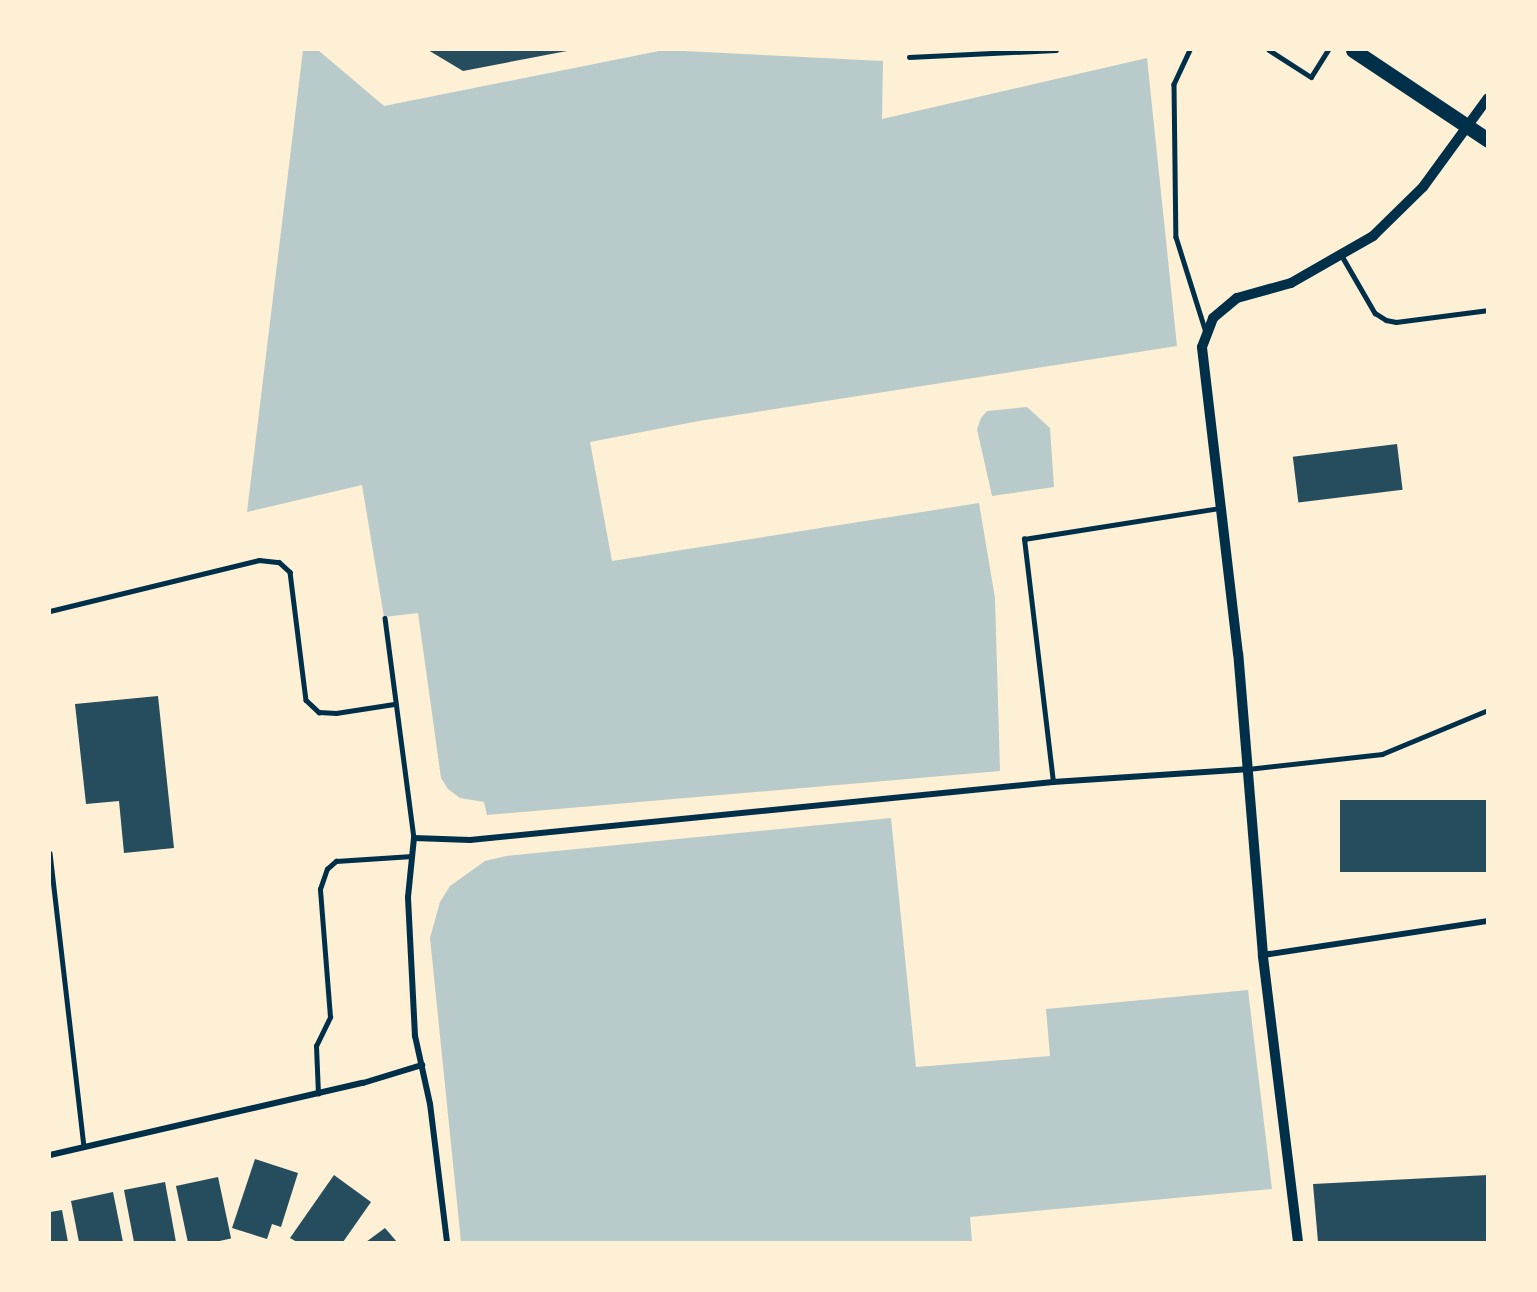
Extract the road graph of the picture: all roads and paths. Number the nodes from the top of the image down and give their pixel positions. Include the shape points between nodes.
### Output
1 (1056, 50) edge
2 (1190, 50) edge
3 (1269, 50) edge
4 (1328, 50) edge
5 (1353, 50) edge
6 (909, 57) dead end
7 (1488, 98) edge
8 (1467, 126) junction
9 (1488, 140) edge
10 (1342, 256) junction
11 (1488, 310) edge
12 (1206, 333) junction
13 (1219, 508) junction
14 (50, 611) edge
15 (385, 618) dead end
16 (395, 704) junction
17 (1488, 710) edge
18 (1247, 769) junction
19 (1053, 782) junction
20 (414, 838) junction
21 (50, 853) edge
22 (412, 856) junction
23 (1488, 921) edge
24 (1263, 955) junction
25 (422, 1065) junction
26 (318, 1094) junction
27 (84, 1147) junction
28 (50, 1155) edge
29 (447, 1242) edge
30 (1298, 1242) edge

1 - 6 lane
2 - 12 lane via 1174,84 1176,237
3 - 4 lane via 1311,77
5 - 8 main road
7 - 8 street
8 - 9 main road
8 - 10 street via 1423,187 1373,236
10 - 11 lane via 1375,312 1386,320
10 - 12 street via 1291,283 1237,298 1214,318
12 - 13 street via 1202,347
13 - 18 street
13 - 19 lane via 1024,539
14 - 16 lane via 259,560 279,562 290,572 306,700 319,712 336,713
15 - 16 lane
16 - 20 lane
17 - 18 lane via 1382,754
18 - 19 street
18 - 24 street
19 - 20 street via 471,840
20 - 22 street
21 - 27 lane
22 - 25 street via 408,897 415,1036
22 - 26 lane via 336,861 327,869 320,889 330,1017 316,1046
23 - 24 street
24 - 30 street
25 - 26 street
25 - 29 street
26 - 27 street
27 - 28 street

